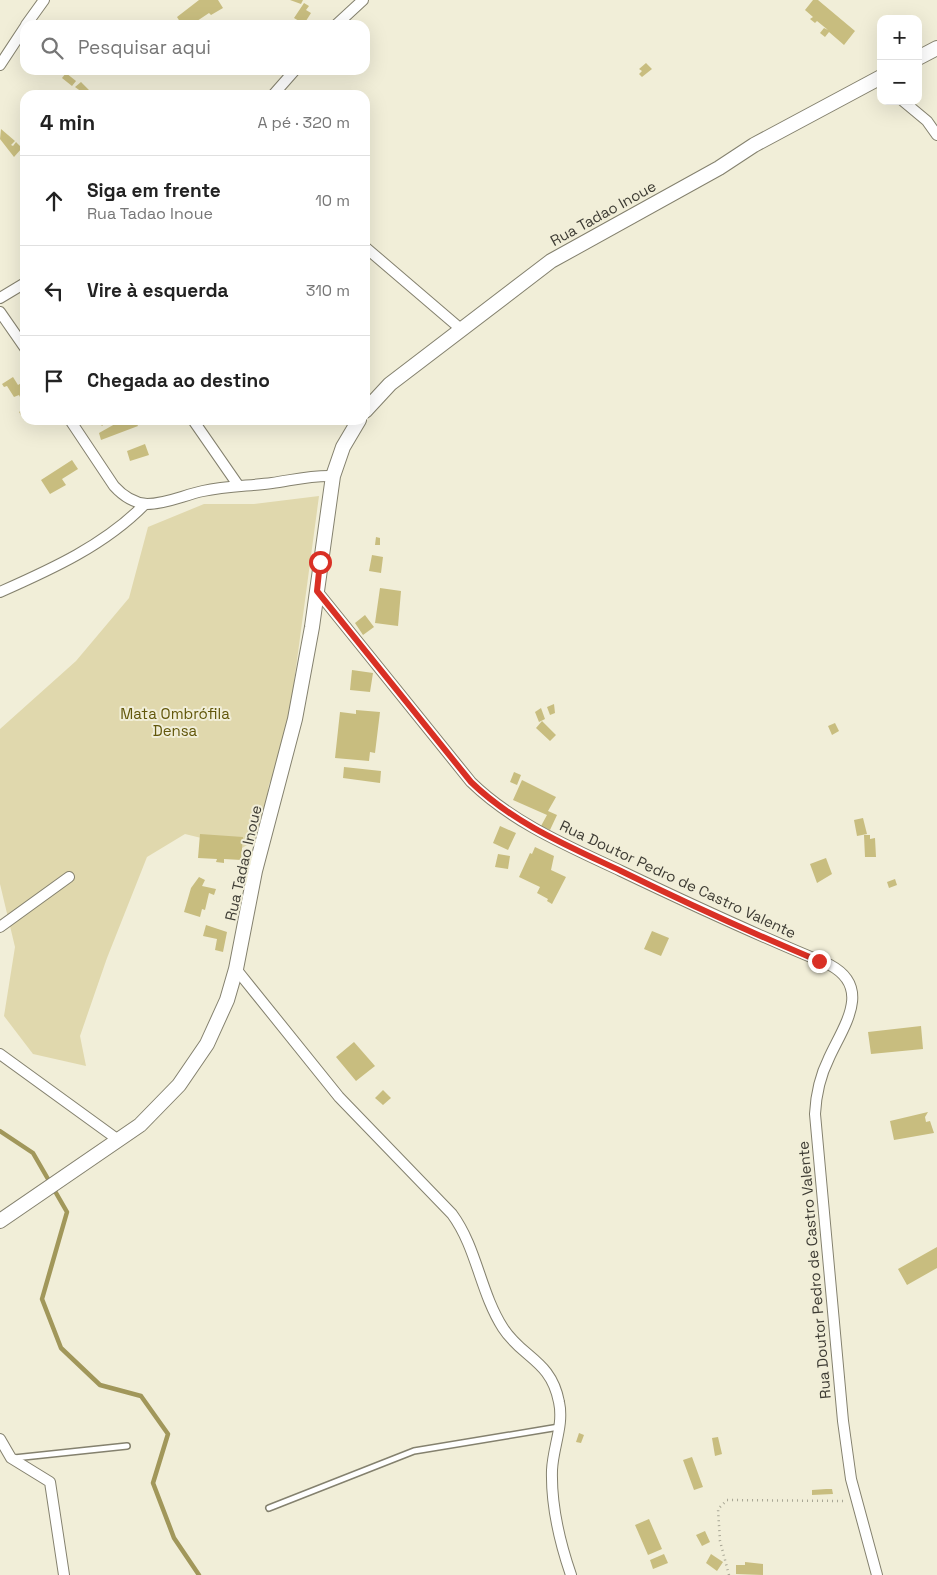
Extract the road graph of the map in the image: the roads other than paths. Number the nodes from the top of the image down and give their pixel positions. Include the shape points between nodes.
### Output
1 (44, 0) edge
2 (363, 0) edge
3 (30, 20) edge
4 (341, 20) edge
5 (20, 35) edge
6 (937, 48) edge
7 (922, 56) edge
8 (0, 65) edge
9 (291, 75) edge
10 (877, 81) edge
11 (277, 90) edge
12 (908, 105) edge
13 (937, 135) edge
14 (370, 251) edge
15 (20, 286) edge
16 (0, 298) edge
17 (0, 312) edge
18 (462, 330) junction
19 (20, 341) edge
20 (370, 406) edge
21 (73, 425) edge
22 (196, 425) edge
23 (356, 425) edge
24 (333, 476) junction
25 (238, 485) junction
26 (145, 504) junction
27 (317, 591) junction
28 (0, 592) edge
29 (69, 877) dead end
30 (0, 927) edge
31 (236, 969) junction
32 (0, 1054) edge
33 (117, 1139) junction
34 (2, 1218) edge
35 (559, 1427) junction
36 (0, 1439) edge
37 (128, 1446) dead end
38 (11, 1458) junction
39 (269, 1508) dead end
40 (64, 1575) edge
41 (571, 1575) edge
42 (878, 1575) edge

1 - 3 street
2 - 4 street
5 - 8 street
6 - 7 street
9 - 11 street
10 - 18 street, Rua Tadao Inoue via 754,145 719,168 579,244 551,261
12 - 13 street
14 - 18 street
15 - 16 street
17 - 19 street
18 - 20 street, Rua Tadao Inoue via 390,384
21 - 26 street via 114,486 127,499
22 - 25 street
23 - 24 street, Rua Tadao Inoue
24 - 25 street
24 - 27 street, Rua Tadao Inoue
25 - 26 street via 159,504
26 - 28 street via 107,537 78,555
27 - 31 street, Rua Tadao Inoue via 295,719 256,871
27 - 42 street, Rua Doutor Pedro de Castro Valente via 471,782 501,808 584,854 830,965 844,975 852,993 850,1017 820,1081 815,1114 843,1421 856,1500
29 - 30 street
31 - 33 street, Rua Tadao Inoue via 227,1000 207,1044 179,1085 140,1125
31 - 35 street via 339,1097 460,1225 503,1329 541,1364 551,1380 559,1401
32 - 33 street
33 - 34 street, Rua Tadao Inoue
35 - 39 lane via 414,1451
35 - 41 street via 552,1470 553,1491
36 - 38 street
37 - 38 lane
38 - 40 street via 50,1482

